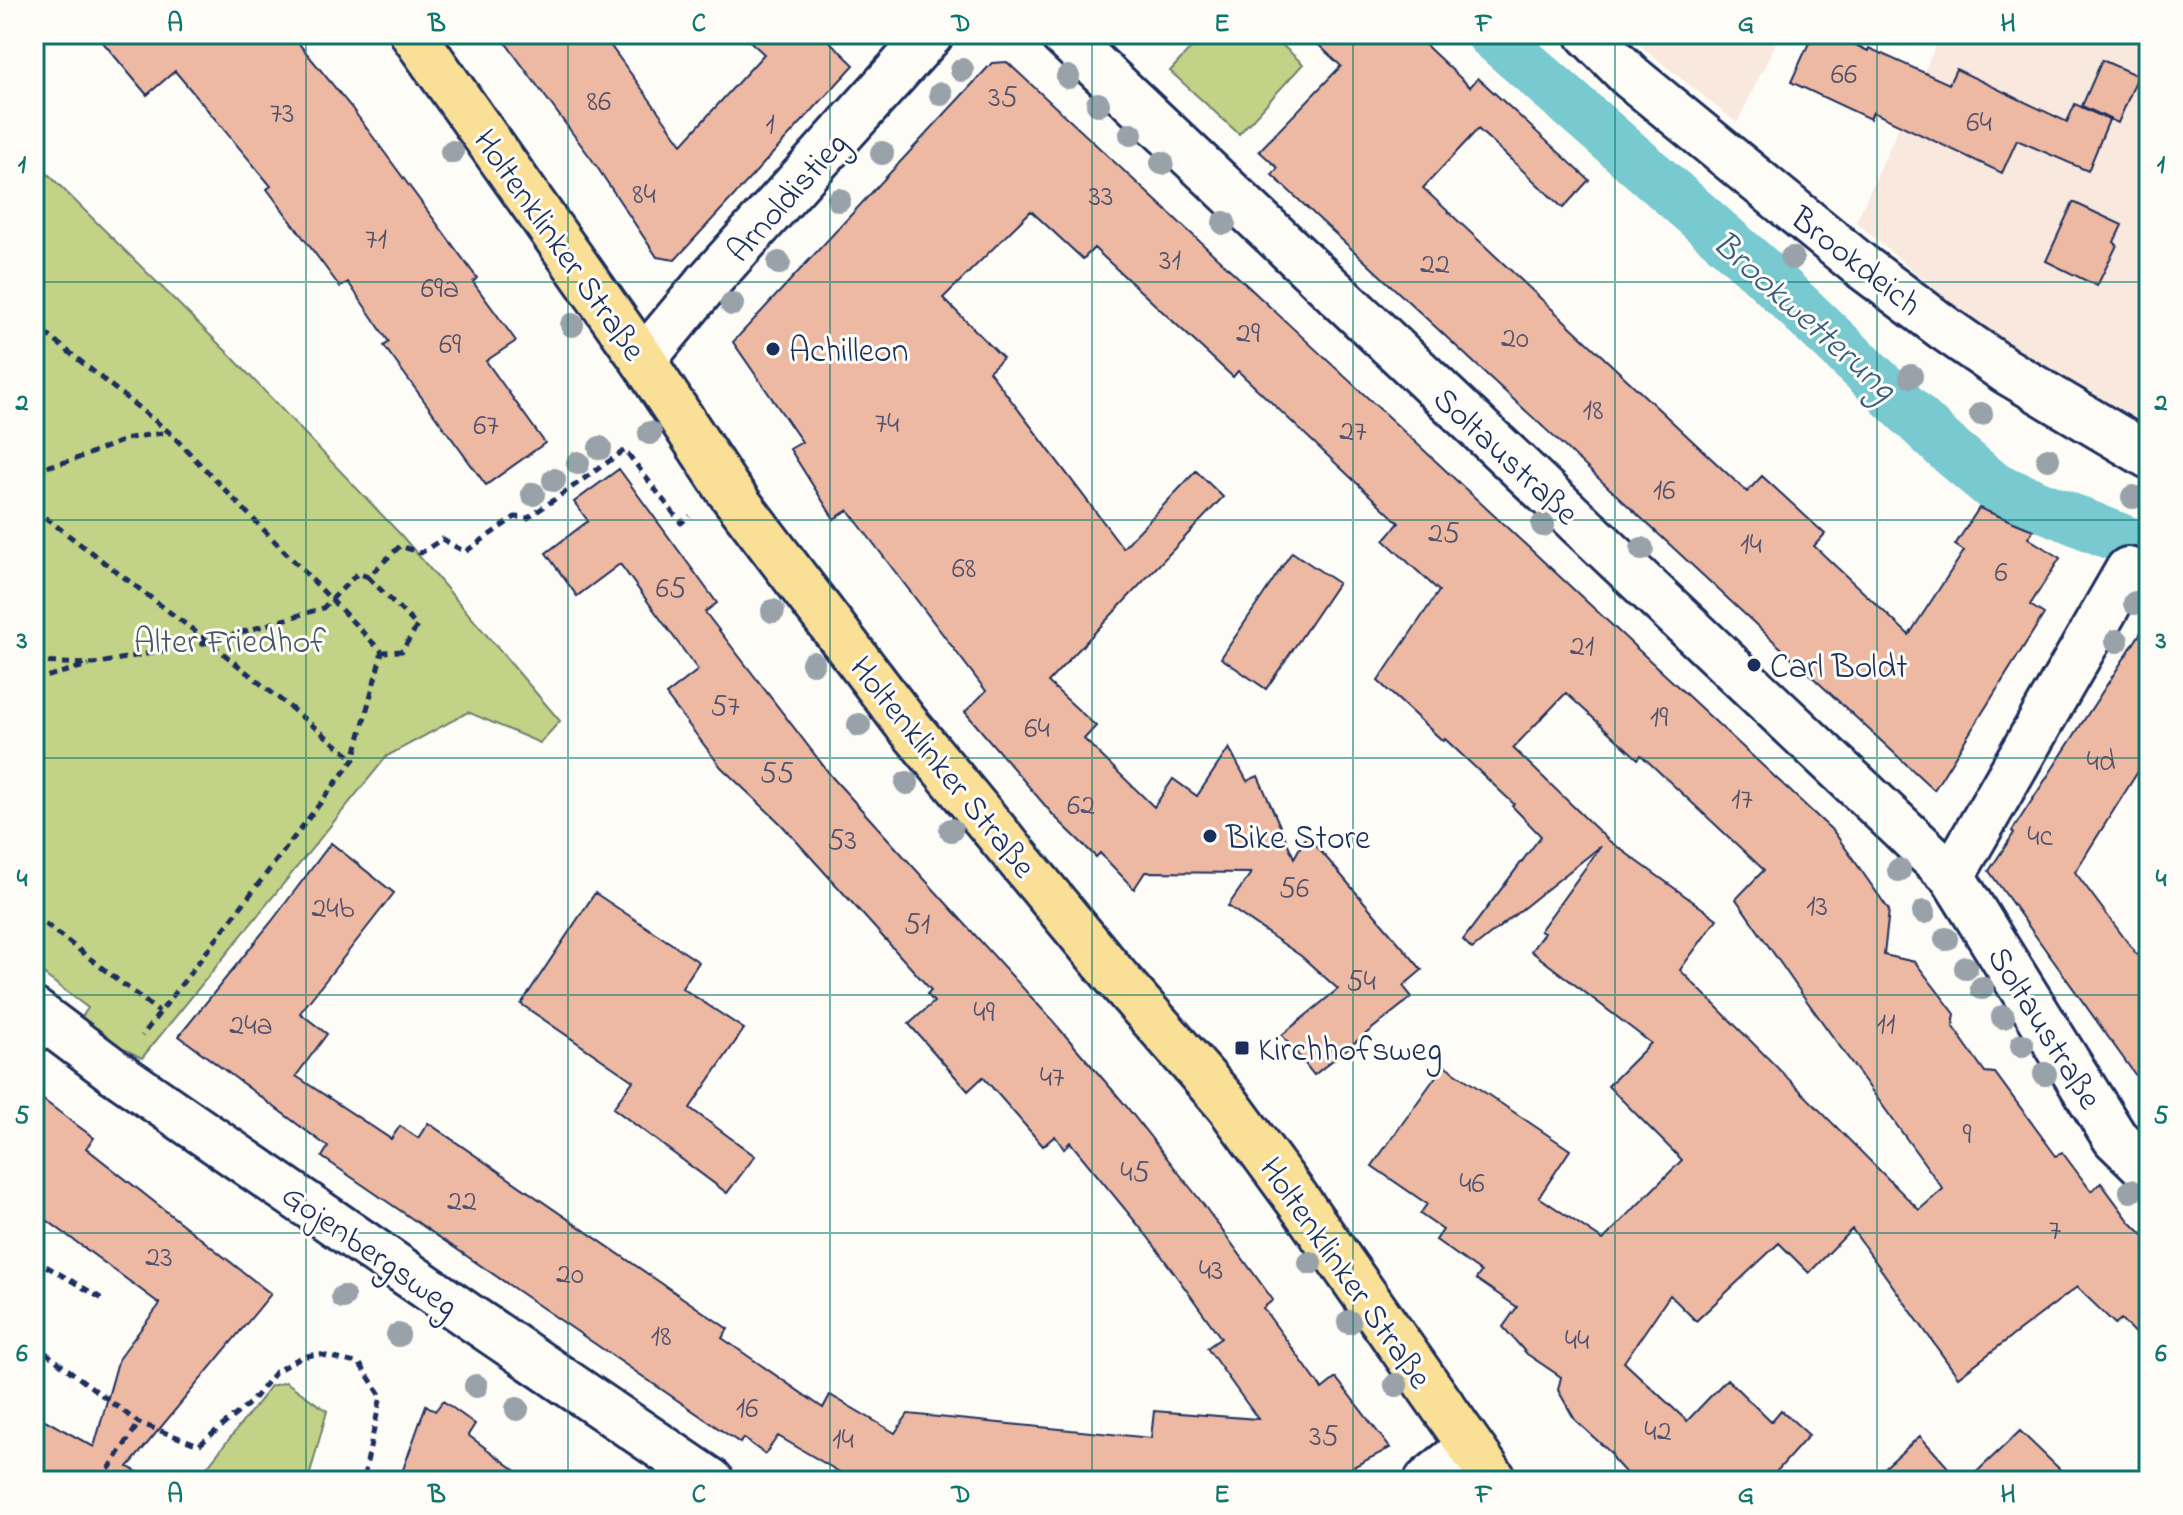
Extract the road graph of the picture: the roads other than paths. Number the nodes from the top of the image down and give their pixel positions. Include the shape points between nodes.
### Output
1 (413, 34) edge
2 (931, 34) edge
3 (1062, 34) edge
4 (1588, 34) edge
5 (643, 360) junction
6 (2149, 456) edge
7 (2128, 570) dead end
8 (1952, 876) junction
9 (34, 1011) edge
10 (2149, 1171) edge
11 (1469, 1447) junction
12 (711, 1481) edge
13 (1427, 1481) edge
14 (1495, 1481) edge

1 - 5 main road, Holtenklinker Straße
2 - 5 street, Arnoldistieg
3 - 8 street, Soltaustraße
4 - 6 street, Brookdeich via 1631,77 1860,265 2006,371
5 - 11 main road, Holtenklinker Straße via 727,488 905,722 1228,1105
7 - 8 street
8 - 10 street, Soltaustraße via 2115,1138
9 - 12 street, Gojenbergsweg via 168,1109
11 - 13 street
11 - 14 main road, Holtenklinker Straße

